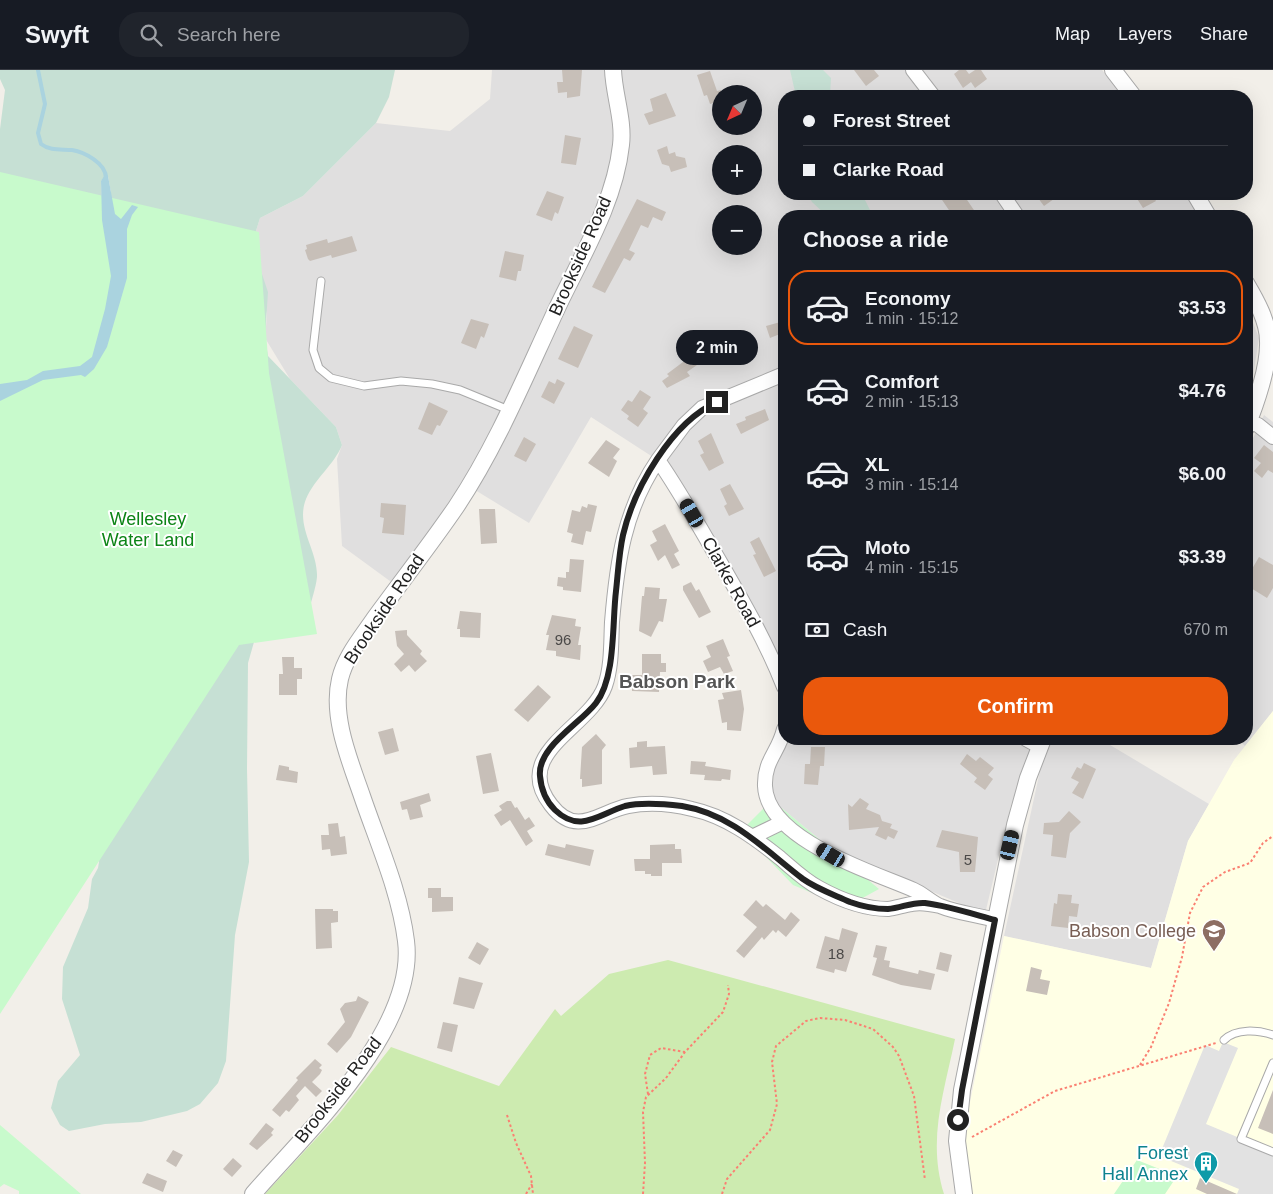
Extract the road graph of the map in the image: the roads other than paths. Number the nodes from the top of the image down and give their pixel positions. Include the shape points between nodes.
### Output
1 (613, 70) edge
2 (913, 70) edge
3 (1113, 70) edge
4 (928, 90) edge
5 (1128, 90) edge
6 (322, 281) dead end
7 (1253, 297) edge
8 (1271, 340) edge
9 (778, 376) edge
10 (1253, 406) edge
11 (509, 410) junction
12 (1253, 425) edge
13 (1273, 437) edge
14 (658, 460) junction
15 (778, 674) edge
16 (778, 745) edge
17 (1035, 745) edge
18 (784, 822) junction
19 (752, 837) junction
20 (940, 906) junction
21 (995, 920) junction
22 (1273, 1035) edge
23 (1224, 1040) road end
24 (1273, 1063) edge
25 (1273, 1152) edge
26 (253, 1194) edge
27 (964, 1194) edge

1 - 11 street, Brookside Road via 622,142 618,166 601,217
2 - 4 street
3 - 5 street
6 - 11 lane via 313,350 319,368 331,378 364,386 401,382 432,384 460,390
7 - 8 street
8 - 10 street
9 - 14 street via 702,408
11 - 26 street, Brookside Road via 456,507 358,643 340,676 337,694 341,727 397,900 406,941 407,959 400,1000 373,1049 350,1080
12 - 13 street via 1258,425
14 - 15 street, Clarke Road via 731,581
14 - 19 street via 644,481 623,536 604,689 597,703 547,752 540,763 543,793 562,817 575,821 601,817 626,806 682,806 711,813
16 - 18 street via 766,764 765,787 770,805
17 - 21 street
18 - 19 street
18 - 20 street via 843,863 916,891
19 - 20 street via 804,879 854,903 889,909 913,903
20 - 21 street
21 - 27 street via 962,1090 957,1146
22 - 23 lane via 1254,1030 1228,1035
24 - 25 lane via 1241,1139

